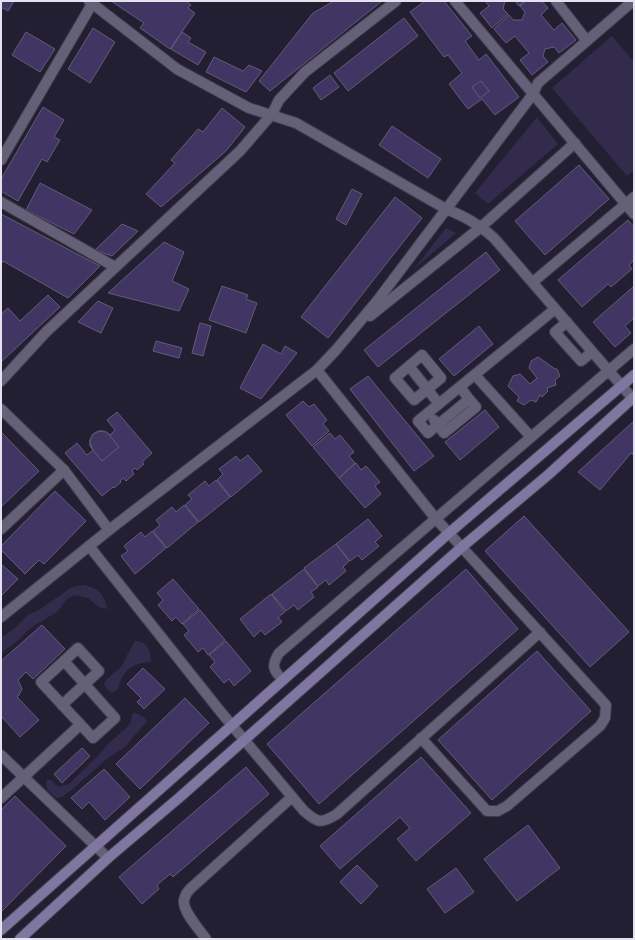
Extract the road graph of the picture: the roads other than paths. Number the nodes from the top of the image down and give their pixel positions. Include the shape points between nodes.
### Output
1 (396, 1) edge
2 (455, 1) edge
3 (556, 1) edge
4 (633, 1) edge
5 (90, 2) edge
6 (587, 41) junction
7 (533, 94) junction
8 (272, 114) junction
9 (575, 143) junction
10 (1, 160) edge
11 (634, 197) edge
12 (1, 202) edge
13 (626, 204) junction
14 (446, 209) junction
15 (634, 214) edge
16 (481, 227) junction
17 (115, 267) junction
18 (532, 282) junction
19 (555, 309) junction
20 (567, 322) junction
21 (351, 331) junction
22 (634, 349) edge
23 (592, 352) junction
24 (409, 366) junction
25 (317, 370) junction
26 (608, 371) junction
27 (475, 375) junction
28 (634, 375) edge
29 (1, 381) edge
30 (621, 386) junction
31 (460, 387) junction
32 (427, 389) junction
33 (633, 399) edge
34 (440, 404) junction
35 (1, 409) edge
36 (531, 437) junction
37 (64, 470) junction
38 (436, 519) junction
39 (1, 529) edge
40 (109, 530) junction
41 (449, 533) junction
42 (89, 546) junction
43 (462, 547) junction
44 (1, 617) edge
45 (540, 632) junction
46 (64, 661) junction
47 (283, 680) junction
48 (85, 684) junction
49 (62, 705) junction
50 (80, 725) junction
51 (232, 725) junction
52 (421, 738) junction
53 (244, 739) junction
54 (1, 755) edge
55 (23, 777) junction
56 (292, 797) junction
57 (1, 798) edge
58 (95, 845) junction
59 (108, 858) junction
60 (1, 930) edge
61 (20, 939) edge
62 (206, 939) edge

1 - 8 street via 305,72 279,100
2 - 7 street
3 - 6 street
4 - 6 street
5 - 8 street via 177,69 248,108
5 - 10 street
6 - 7 street via 538,83
7 - 9 street
7 - 14 street
8 - 14 street via 296,123
8 - 17 street via 240,151
9 - 13 street
9 - 16 street
11 - 13 street
12 - 17 street
13 - 15 street
13 - 18 street
14 - 16 street
14 - 21 street via 377,301
16 - 18 street via 494,238
16 - 21 street
17 - 29 street via 46,332
18 - 19 street
19 - 20 street
19 - 27 street
20 - 23 street
20 - 23 street via 555,332 581,361
21 - 25 street
22 - 26 street
23 - 26 street
24 - 32 street
24 - 32 street via 395,378 414,400
24 - 32 street via 422,355 441,378
25 - 38 street
25 - 40 street
26 - 30 street
26 - 36 street
27 - 31 street
27 - 36 street
28 - 30 street
30 - 33 street
30 - 41 street
31 - 34 street
31 - 34 street via 476,407 444,433 428,413
32 - 34 street
33 - 43 street
35 - 37 street
36 - 38 street
37 - 39 street
37 - 40 street
38 - 41 street
38 - 47 street via 279,652 274,660 274,666 275,672
40 - 42 street
41 - 43 street
41 - 47 street
42 - 44 street
42 - 51 street
43 - 45 street
43 - 53 street
45 - 52 street
45 - 52 street via 606,705 605,718 600,726 498,812 487,811
46 - 48 street
46 - 48 street via 78,648 99,671
46 - 49 street via 41,682
47 - 51 street
48 - 49 street
48 - 50 street via 115,718 93,738
49 - 50 street
50 - 55 street
51 - 53 street
51 - 58 street
52 - 56 street via 326,821 314,820
53 - 56 street
53 - 59 street
54 - 55 street
55 - 57 street
55 - 58 street
56 - 62 street via 186,894 185,909
58 - 59 street
58 - 60 street
59 - 61 street

